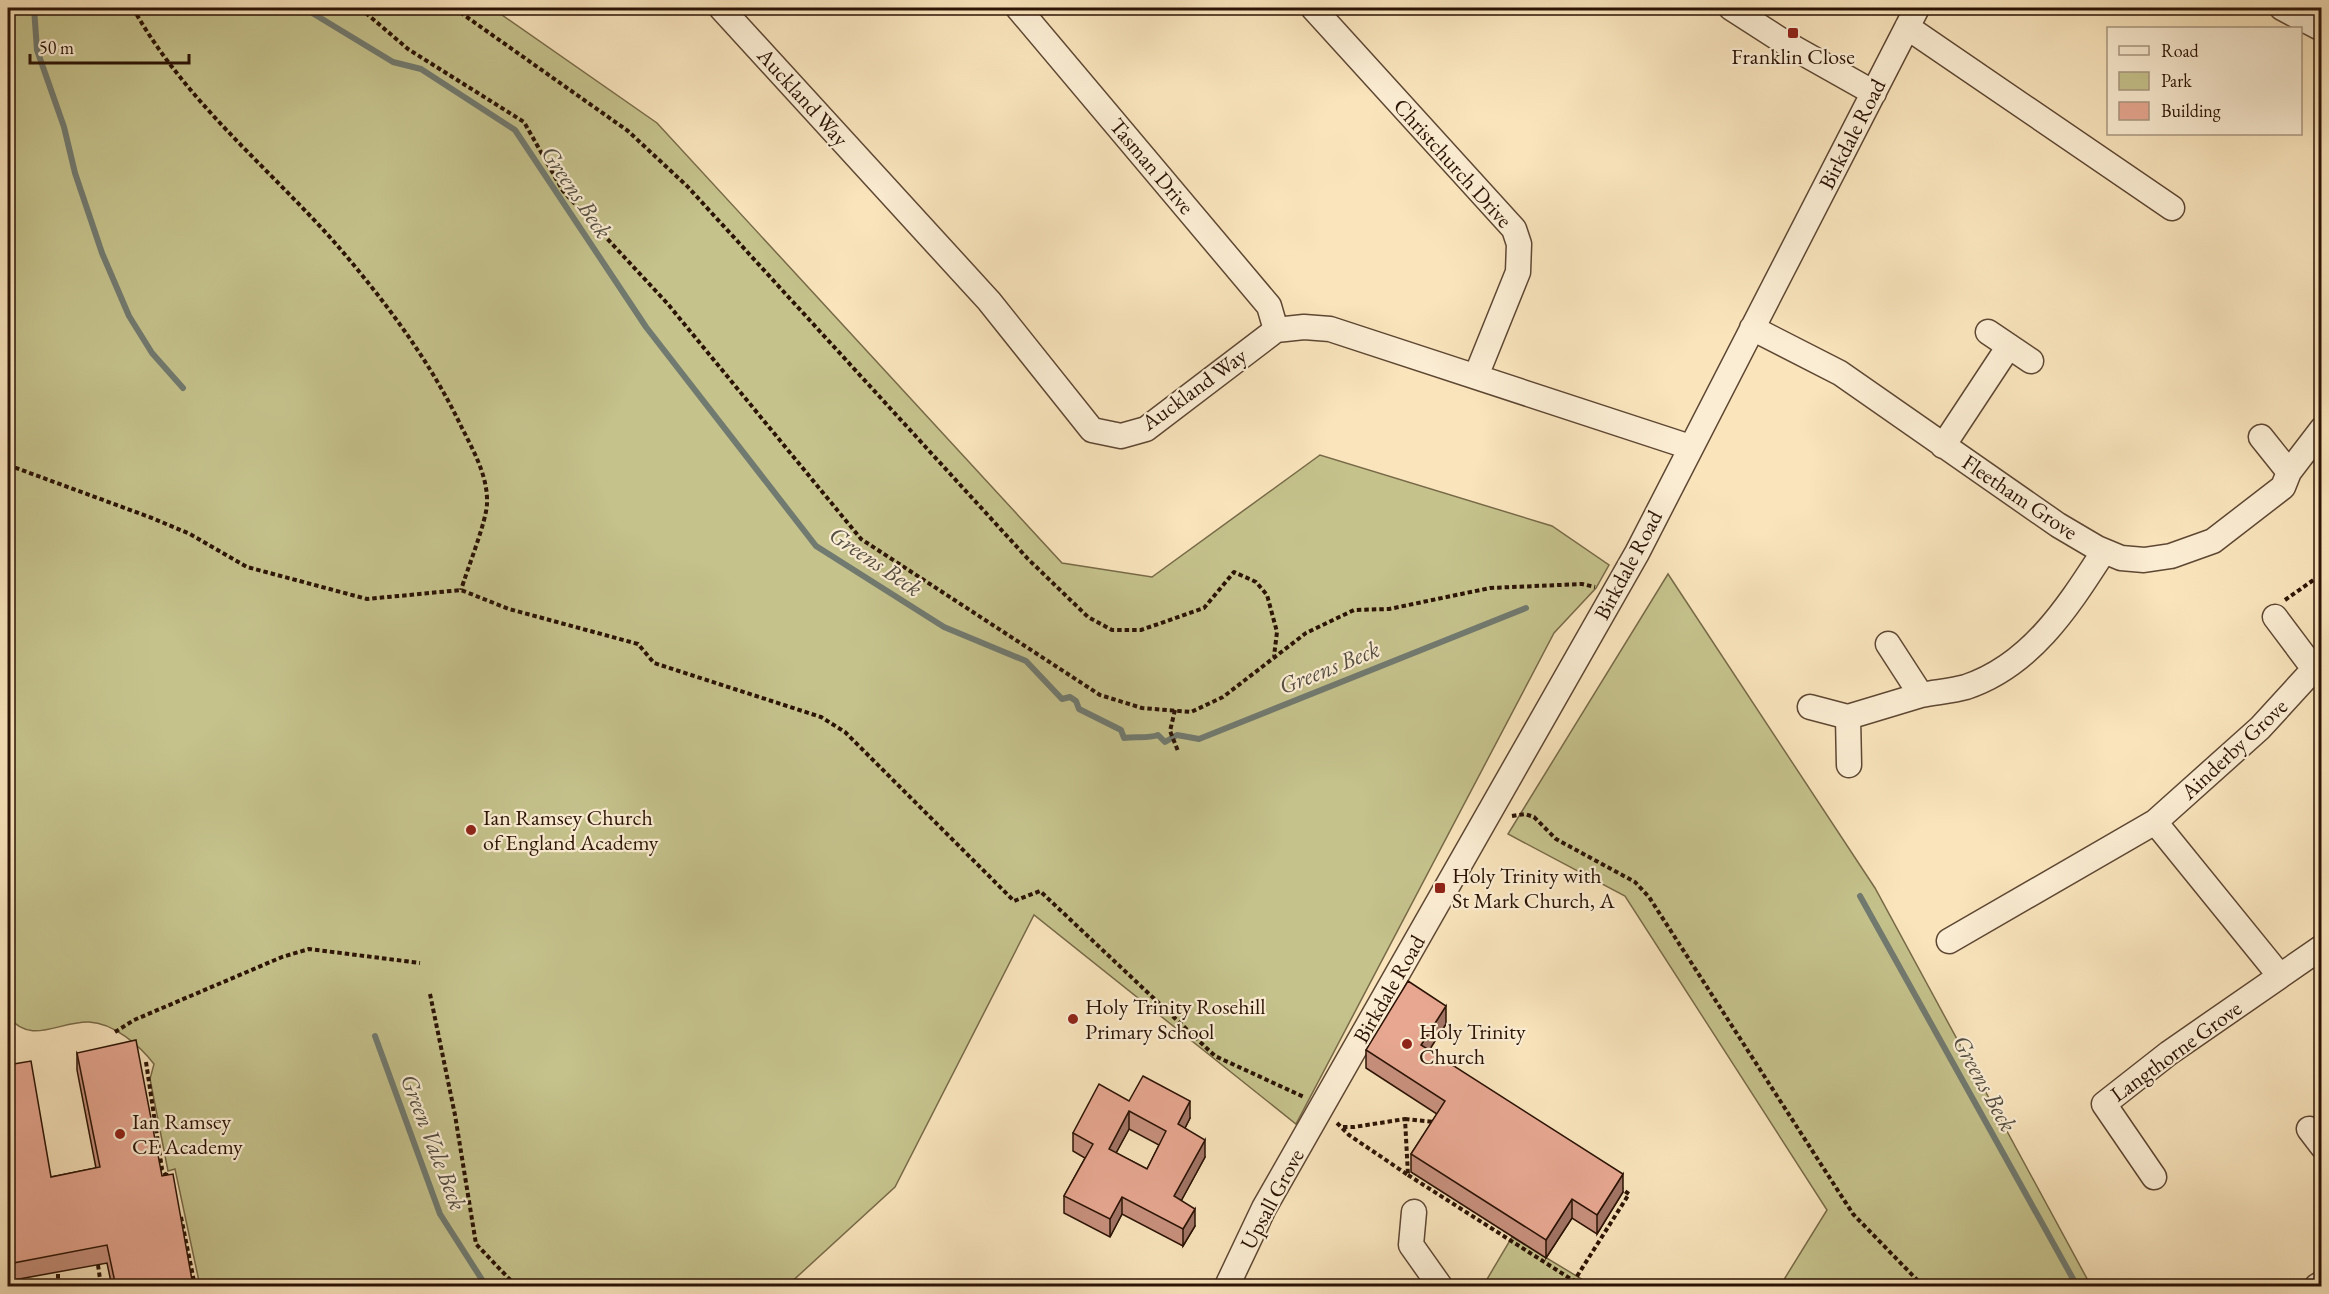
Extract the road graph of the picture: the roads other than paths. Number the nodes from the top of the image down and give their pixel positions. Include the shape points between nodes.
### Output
1 (722, 8) edge
2 (1018, 8) edge
3 (1313, 8) edge
4 (1731, 8) edge
5 (2282, 8) edge
6 (1912, 17) edge
7 (2322, 29) edge
8 (1874, 93) junction
9 (2172, 208) dead end
10 (1752, 328) junction
11 (1276, 330) junction
12 (1988, 332) dead end
13 (2009, 346) junction
14 (2031, 360) dead end
15 (1476, 376) junction
16 (2322, 429) edge
17 (2261, 437) dead end
18 (1943, 446) junction
19 (1690, 447) junction
20 (2289, 472) junction
21 (2104, 551) junction
22 (2275, 617) road end
23 (1888, 644) dead end
24 (1921, 695) junction
25 (1810, 707) dead end
26 (1848, 717) junction
27 (1850, 765) dead end
28 (2155, 822) junction
29 (1949, 941) dead end
30 (2322, 947) edge
31 (2280, 976) junction
32 (1320, 1110) joint
33 (2154, 1177) dead end
34 (1414, 1212) dead end
35 (2322, 1283) edge
36 (1227, 1287) edge
37 (1440, 1287) edge
38 (2317, 1287) edge

1 - 11 street, Auckland Way via 989,301 1092,430 1121,436 1146,429
2 - 11 street, Tasman Drive via 1269,306
3 - 15 street, Christchurch Drive via 1514,230 1519,244 1518,272
4 - 8 street
5 - 7 street
6 - 8 street, Birkdale Road
6 - 9 street
8 - 10 street, Birkdale Road
10 - 18 street, Fleetham Grove via 1840,372
10 - 19 street, Birkdale Road
11 - 15 street via 1330,329
12 - 13 street
13 - 14 street
13 - 18 street
15 - 19 street
16 - 20 street, Fleetham Grove
17 - 20 street
18 - 21 street, Fleetham Grove via 2058,525
19 - 32 street, Birkdale Road via 1637,553
20 - 21 street, Fleetham Grove via 2283,487 2213,541 2171,556 2144,560 2121,558
21 - 24 street via 2064,612 2037,642 2000,671 1966,687
22 - 28 street, Ainderby Grove via 2314,669 2260,728
23 - 24 street
24 - 26 street
25 - 26 street
26 - 27 street
28 - 29 street, Ainderby Grove
28 - 31 street
30 - 31 street, Langthorne Grove
31 - 33 street, Langthorne Grove via 2169,1053 2104,1104
32 - 36 street, Upsall Grove via 1264,1208
34 - 37 street via 1411,1245
35 - 38 street

